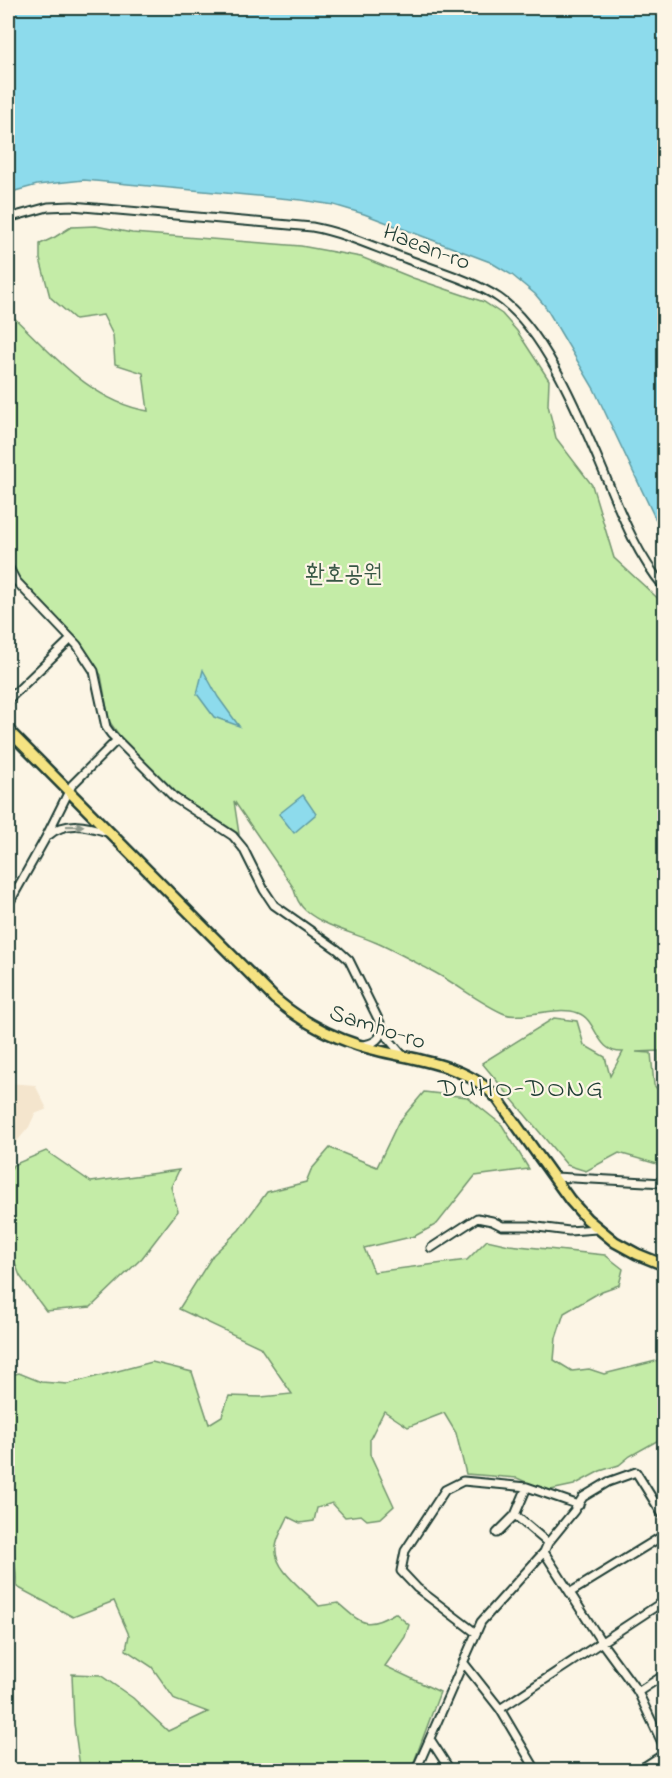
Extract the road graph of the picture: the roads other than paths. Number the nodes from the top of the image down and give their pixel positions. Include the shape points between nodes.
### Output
1 (8, 218) edge
2 (8, 566) edge
3 (664, 587) edge
4 (72, 639) junction
5 (8, 700) edge
6 (8, 730) edge
7 (117, 740) junction
8 (68, 792) junction
9 (107, 832) junction
10 (45, 839) junction
11 (8, 905) edge
12 (380, 1024) junction
13 (359, 1045) junction
14 (404, 1057) junction
15 (555, 1177) junction
16 (664, 1183) edge
17 (597, 1229) junction
18 (431, 1248) dead end
19 (664, 1265) edge
20 (527, 1487) junction
21 (579, 1504) junction
22 (515, 1515) junction
23 (664, 1517) edge
24 (497, 1533) dead end
25 (664, 1535) edge
26 (548, 1543) junction
27 (544, 1552) junction
28 (571, 1592) junction
29 (664, 1601) edge
30 (476, 1633) junction
31 (602, 1643) junction
32 (463, 1662) junction
33 (664, 1675) edge
34 (638, 1692) junction
35 (500, 1709) junction
36 (430, 1739) junction
37 (664, 1747) edge
38 (664, 1754) edge
39 (416, 1770) edge
40 (450, 1770) edge
41 (536, 1770) edge
42 (639, 1770) edge

1 - 3 street, Haean-ro via 48,207 72,206 312,227 489,292 514,310 536,338 580,416 630,532
2 - 4 street via 21,586
4 - 5 street
4 - 7 street via 94,671 106,727
6 - 8 main road, Samho-ro
7 - 8 street via 76,779
7 - 12 street via 175,798 240,843 274,905 344,955
8 - 9 main road, Samho-ro
8 - 10 street
10 -> 9 street via 60,828 74,825
9 - 13 main road, Samho-ro via 274,999 307,1023
10 - 11 street
12 - 13 street via 378,1039
12 - 14 street
13 - 14 main road, Samho-ro
14 - 15 main road, Samho-ro via 455,1071 483,1084
15 - 16 street
15 - 17 main road, Samho-ro
17 - 18 street via 502,1226 477,1218
17 - 19 main road, Samho-ro via 622,1246
20 - 21 street
20 - 22 street
20 - 30 street via 463,1481 445,1490 402,1559 401,1571 417,1588
21 - 23 street via 583,1497 608,1482 636,1472
21 - 26 street
22 - 24 street
22 - 26 street
25 - 28 street
26 - 27 street
27 - 28 street
27 - 30 street via 481,1622
28 - 31 street
29 - 31 street
30 - 32 street
31 - 34 street
31 - 35 street
32 - 35 street
32 - 36 street
33 - 34 street
34 - 37 street
35 - 41 street
36 - 39 street
36 - 40 street
38 - 42 street

